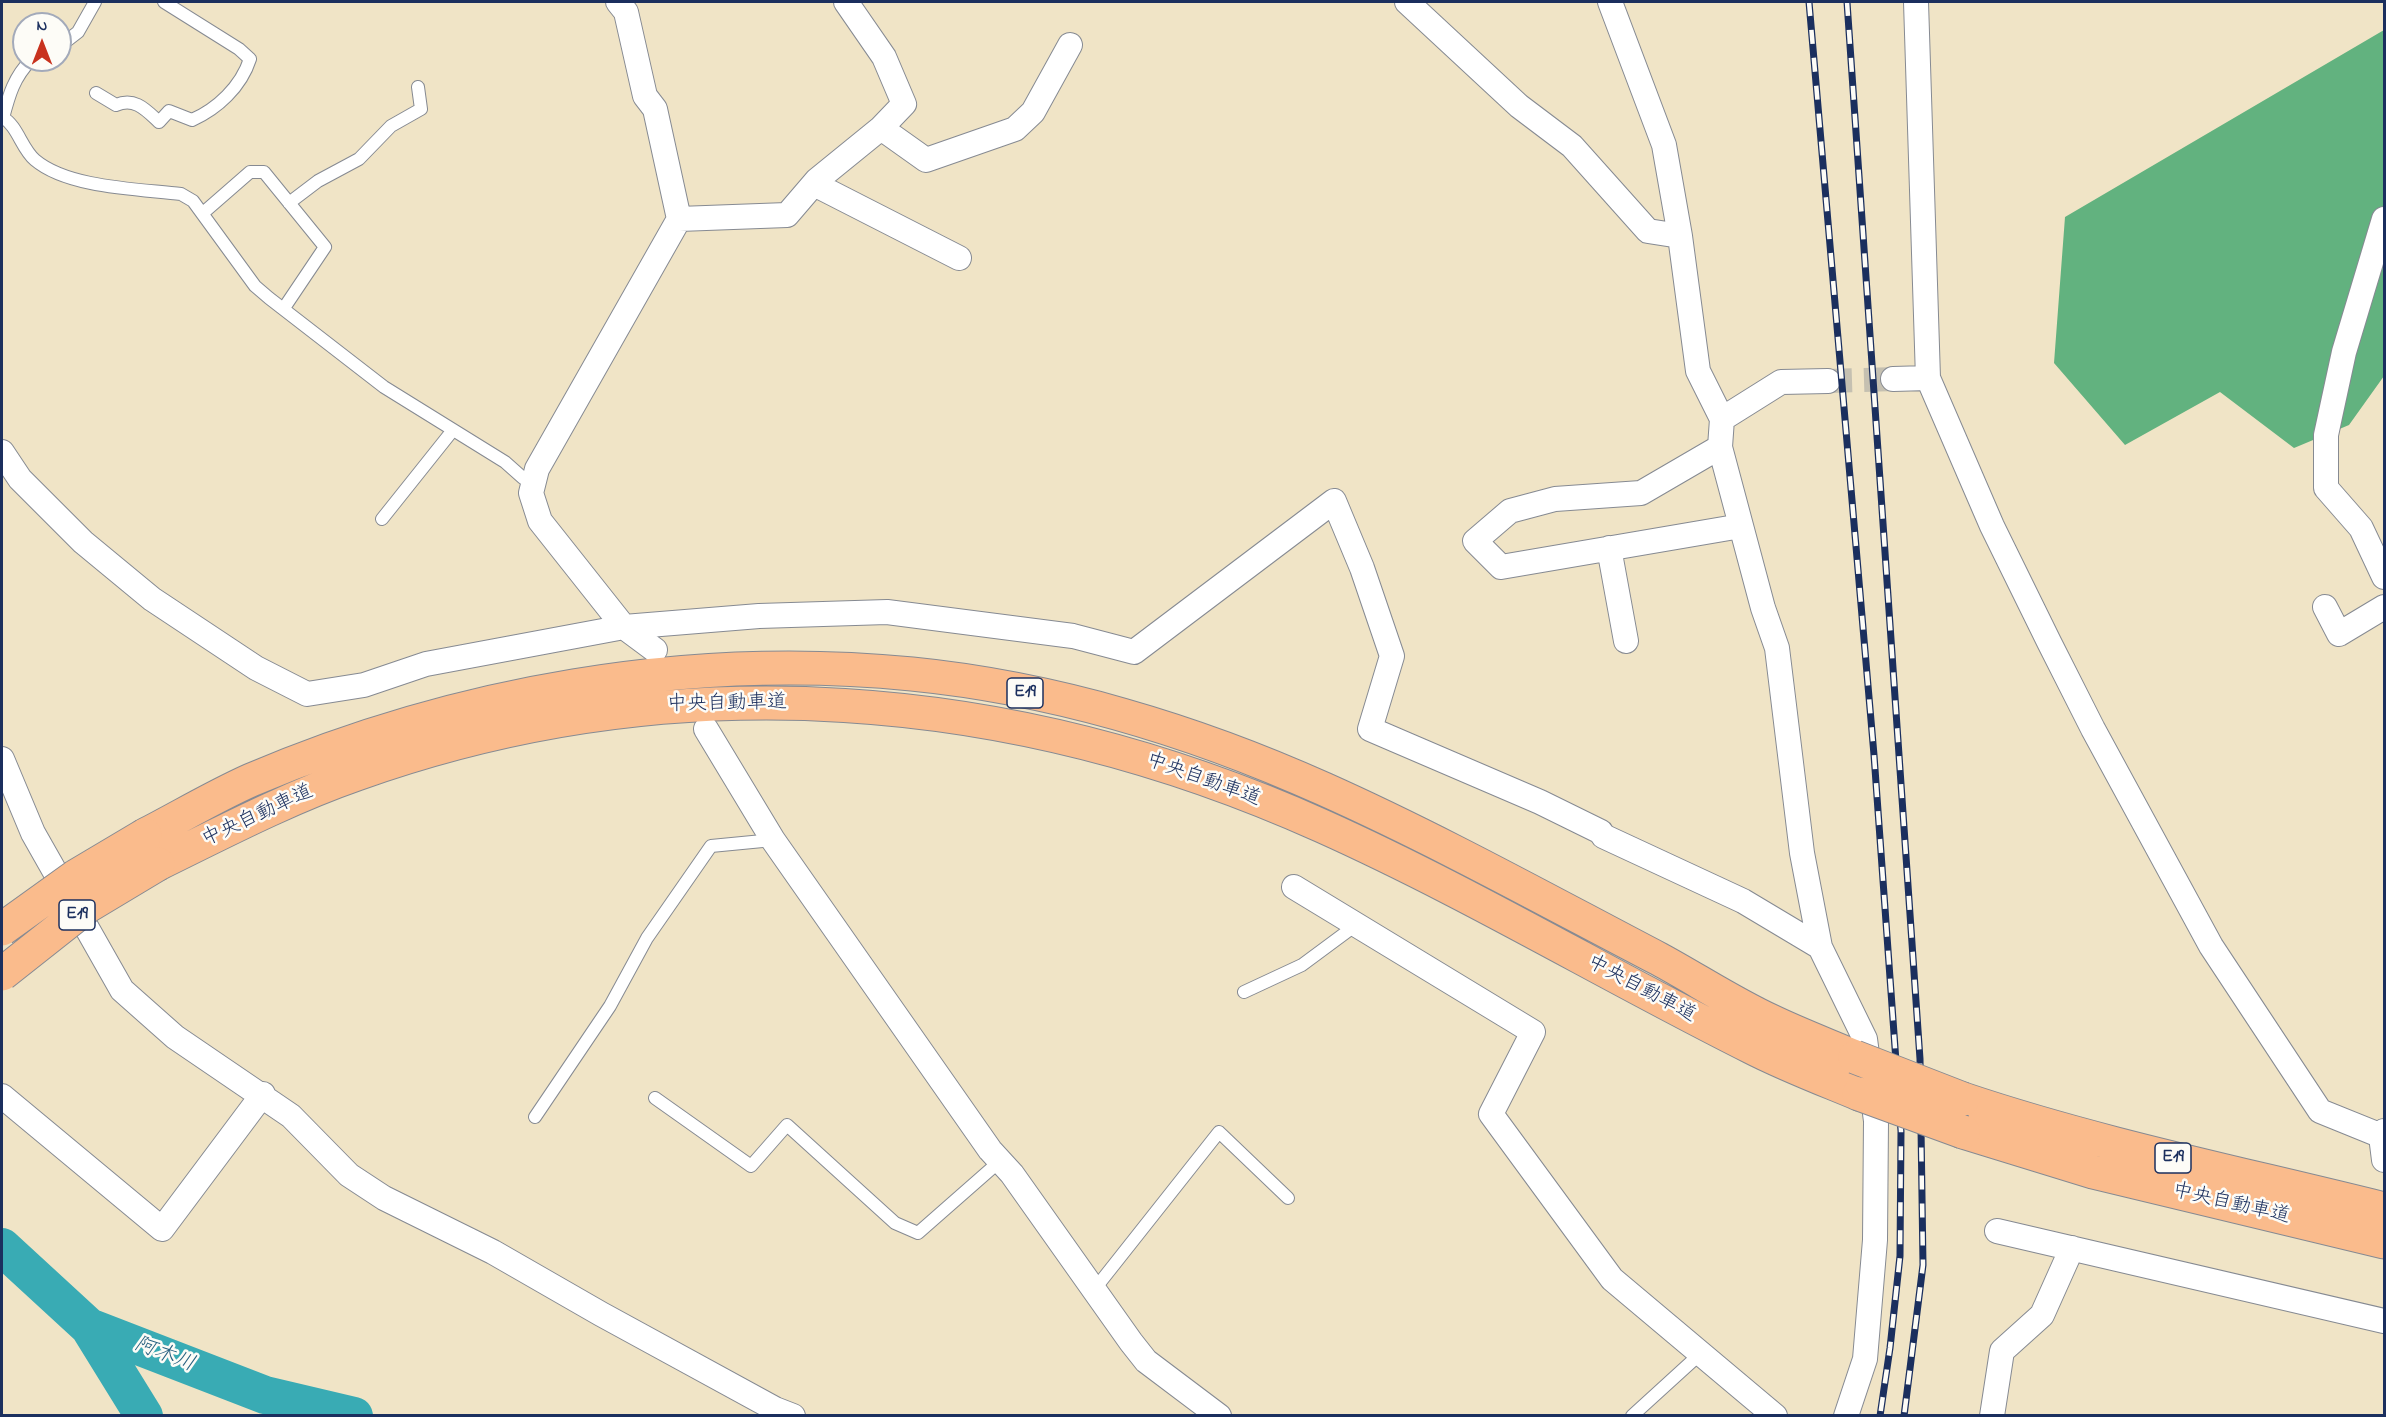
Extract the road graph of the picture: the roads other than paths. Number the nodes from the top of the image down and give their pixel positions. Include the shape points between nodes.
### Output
1 (95, 2) edge
2 (164, 2) edge
3 (618, 2) edge
4 (846, 2) edge
5 (1407, 2) edge
6 (1610, 2) edge
7 (1916, 2) edge
8 (72, 37) edge
9 (1070, 45) dead end
10 (21, 72) edge
11 (418, 87) dead end
12 (96, 93) dead end
13 (2, 118) edge
14 (881, 128) junction
15 (814, 184) junction
16 (290, 203) junction
17 (203, 213) junction
18 (679, 219) junction
19 (2385, 219) edge
20 (1680, 236) junction
21 (959, 258) dead end
22 (284, 308) junction
23 (1928, 378) junction
24 (1893, 379) tunnel mouth
25 (1828, 381) tunnel mouth
26 (1722, 419) junction
27 (453, 430) junction
28 (1720, 447) junction
29 (2, 452) edge
30 (534, 480) junction
31 (382, 519) dead end
32 (1741, 526) junction
33 (1609, 548) junction
34 (2385, 577) edge
35 (2325, 607) dead end
36 (2385, 607) edge
37 (624, 627) junction
38 (1626, 641) dead end
39 (656, 650) dead end
40 (706, 729) dead end
41 (2, 759) edge
42 (773, 840) junction
43 (1294, 887) dead end
44 (1356, 925) junction
45 (2, 929) edge
46 (1820, 947) junction
47 (2, 974) edge
48 (1244, 992) dead end
49 (263, 1094) junction
50 (2, 1096) edge
51 (655, 1098) dead end
52 (535, 1117) dead end
53 (2383, 1134) edge
54 (2384, 1160) edge
55 (1000, 1161) junction
56 (1288, 1198) dead end
57 (2385, 1209) edge
58 (1997, 1231) dead end
59 (2385, 1242) edge
60 (2072, 1248) junction
61 (1094, 1290) junction
62 (2385, 1321) edge
63 (1700, 1354) junction
64 (793, 1416) edge
65 (1220, 1416) edge
66 (1632, 1416) edge
67 (1775, 1416) edge
68 (1846, 1416) edge
69 (1992, 1416) edge

1 - 8 lane
2 - 12 lane via 250,59 231,91 211,112 192,120 170,111 159,122 139,105 126,101 116,105
3 - 18 street via 626,12 645,96 655,110
4 - 14 street via 884,57 903,104
5 - 20 street via 1519,106 1572,146 1648,231
6 - 20 street via 1664,145
7 - 23 street
9 - 14 street via 1033,112 1015,129 926,160
10 - 13 lane
11 - 16 lane via 421,109 391,126 359,159 318,181
13 - 17 lane via 12,125 31,155 50,170 79,180 181,194
14 - 15 street
15 - 18 street via 787,215
15 - 21 street
16 - 17 lane via 264,172 250,172
16 - 22 lane via 325,247
17 - 22 lane via 255,286
18 - 30 street
19 - 34 street via 2343,352 2326,435 2326,488 2361,528
20 - 26 street via 1698,371
22 - 27 lane via 384,387
23 - 24 street
23 - 53 street via 1992,526 2049,642 2211,946 2320,1111
25 - 26 street via 1781,382
26 - 28 street
27 - 30 lane via 505,462 523,478
27 - 31 lane
28 - 32 street
28 - 33 street via 1641,493 1555,499 1510,511 1475,541 1501,567
29 - 37 street via 20,478 83,542 153,599 256,668 307,694 364,685 426,664
30 - 37 street via 531,493 540,521
32 - 33 street
32 - 46 street via 1776,648 1802,853
33 - 38 street
35 - 36 street via 2339,634
37 - 39 street
37 - 46 street via 759,616 887,612 1073,636 1134,652 1334,501 1392,656 1370,729 1540,802 1743,901
40 - 42 street
41 - 49 street via 33,833 122,990 176,1037
42 - 52 lane via 711,846 647,938 610,1006
42 - 55 street
43 - 44 street
44 - 48 lane via 1302,965
44 - 63 street via 1533,1032 1491,1114 1612,1279
45 - 57 highway, 中央自動車道 / E19, bridge via 76,876 247,782 332,748 417,721 553,688 692,670 783,668 913,674 1101,709 1228,750 1323,789 1630,944 1768,1020 1963,1099 2063,1130
46 - 68 street via 1865,1039 1876,1121 1875,1240 1865,1359
47 - 59 highway, 中央自動車道 / E19, bridge via 88,906 158,864 274,806 443,747 584,717 667,706 750,701 871,707 1003,724 1114,749 1219,784 1420,872 1755,1050 1859,1094 1963,1132 2093,1172
49 - 50 street via 162,1229
49 - 64 street via 291,1116 349,1175 384,1198 493,1252
51 - 55 lane via 751,1166 787,1125 895,1223 918,1233
53 - 54 street
55 - 61 street
56 - 61 lane via 1219,1132
58 - 60 street
60 - 62 street
60 - 69 street via 2042,1315 2002,1351
61 - 65 street via 1146,1361
63 - 66 lane
63 - 67 street

